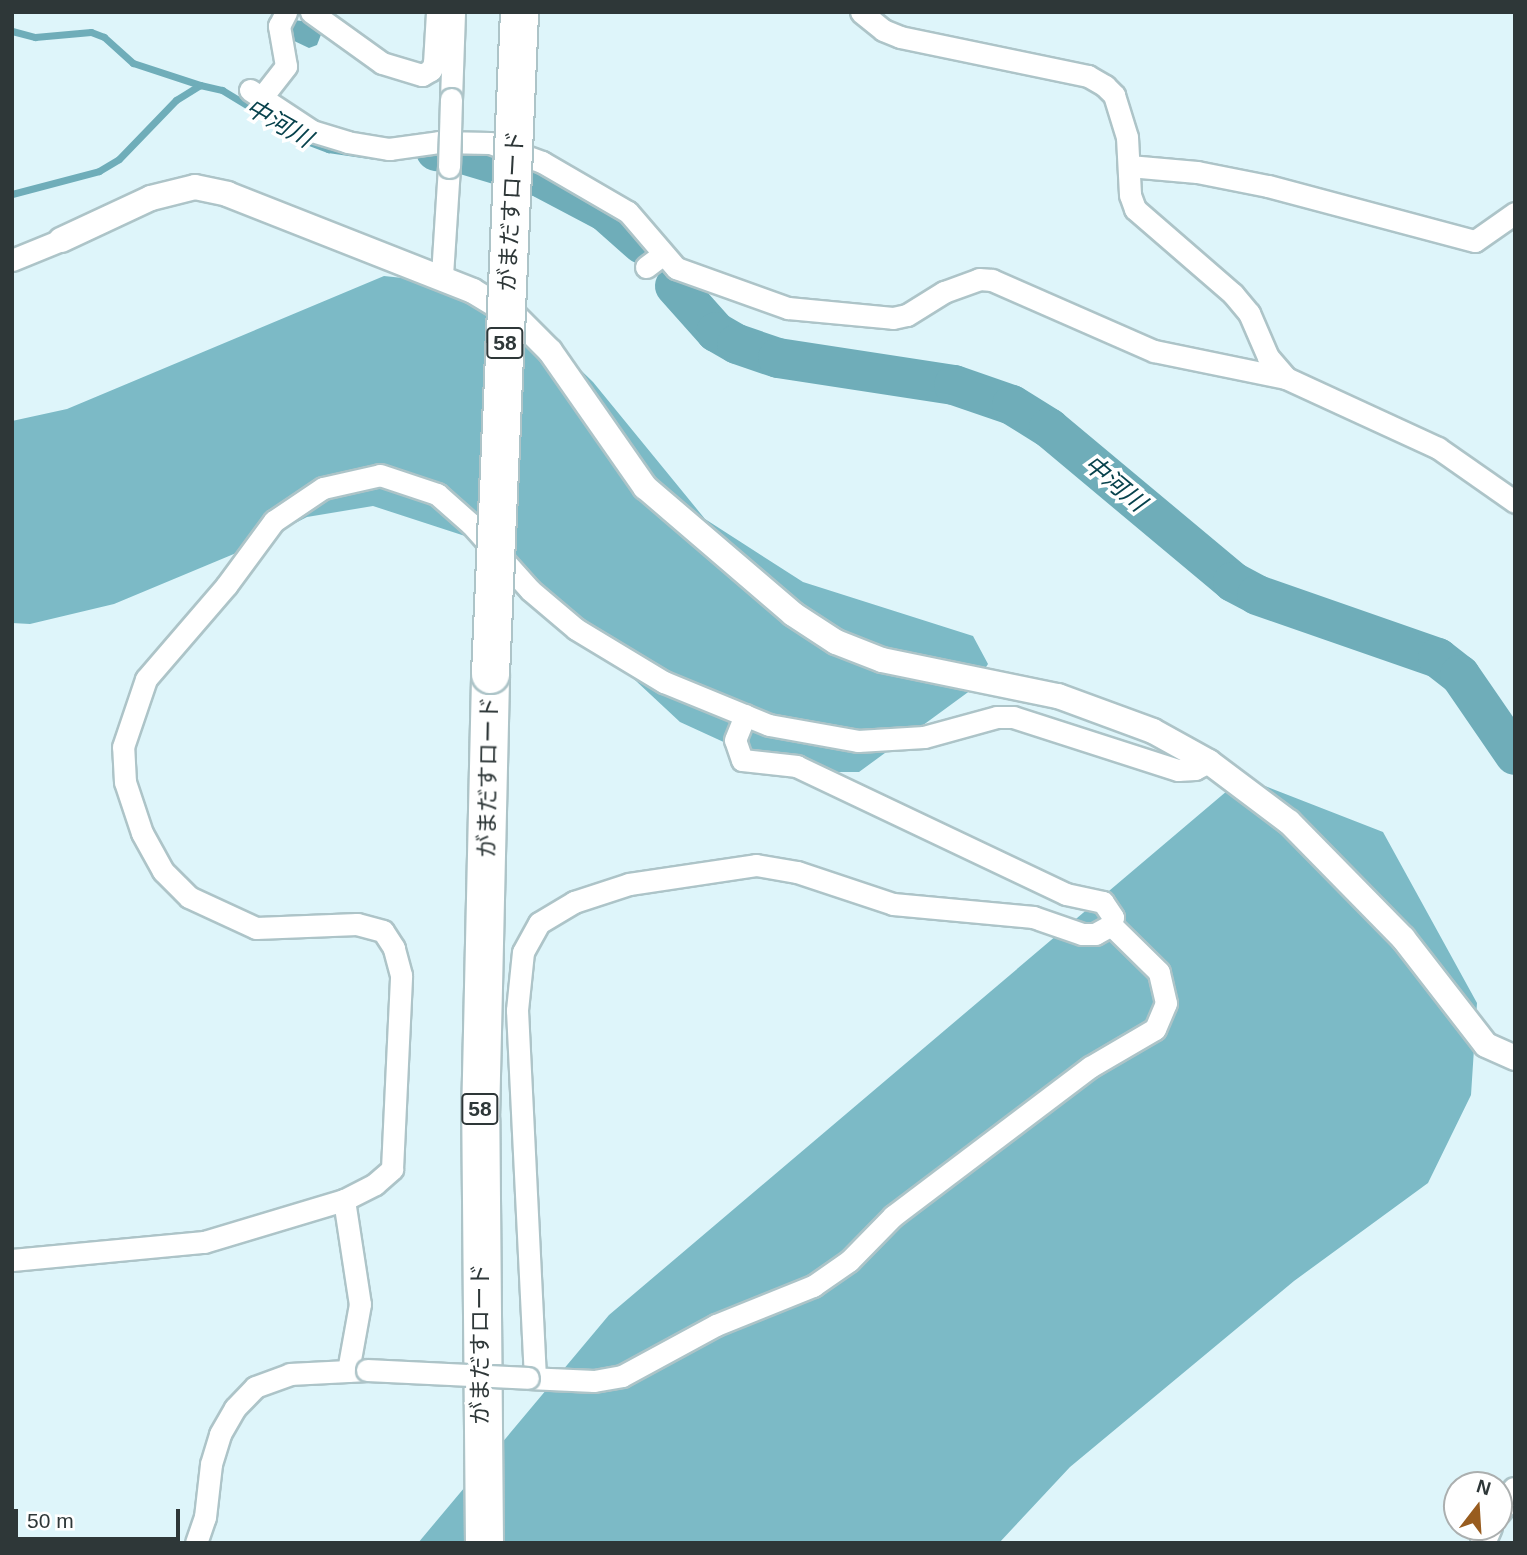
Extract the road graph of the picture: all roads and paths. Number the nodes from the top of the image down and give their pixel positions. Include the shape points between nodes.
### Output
1 (286, 12) edge
2 (311, 12) edge
3 (437, 12) edge
4 (454, 12) edge
5 (519, 12) edge
6 (862, 12) edge
7 (1129, 166) junction
8 (1515, 213) edge
9 (61, 240) joint
10 (663, 254) junction
11 (12, 260) edge
12 (646, 267) dead end
13 (442, 275) junction
14 (1286, 378) junction
15 (1515, 502) edge
16 (745, 715) junction
17 (1209, 762) junction
18 (1111, 925) junction
19 (1515, 1058) edge
20 (344, 1200) junction
21 (12, 1260) edge
22 (357, 1371) junction
23 (531, 1378) junction
24 (196, 1543) edge
25 (484, 1543) edge

1 - 10 street via 279,26 286,66 256,93 312,131 389,149 439,142 490,143 542,162 628,212
2 - 3 street via 382,62 422,75 434,63
4 - 13 street, bridge
5 - 25 highway, がまだすロード / 58, bridge via 490,674 480,1119
6 - 7 street via 900,37 1087,76 1105,86 1120,109
7 - 8 street via 1197,172 1268,186 1475,241
7 - 14 street via 1135,209 1233,294 1249,313 1268,357
9 - 11 street
9 - 13 street via 151,198 195,187 227,194
10 - 12 street
10 - 14 street via 676,268 736,292 788,308 835,315 907,315 944,292 979,279 992,280 1154,351
13 - 17 street via 516,317 550,351 645,487 793,614 836,642 912,668 1009,684 1107,712
14 - 15 street via 1438,448
16 - 17 street via 800,734 858,741 923,737 1013,717 1178,770
16 - 18 street via 735,740 743,760 797,766 1066,894 1103,902 1113,917
16 - 20 street via 664,682 576,629 514,574 453,505 412,482 380,475 323,488 274,521 226,586 146,678 123,747 125,782 152,852 163,871 189,897 256,928 357,924 383,931 394,948 401,975 392,1169
17 - 19 street via 1250,788 1307,839 1403,938 1486,1045
18 - 23 street via 1159,972 1166,1003 1154,1029 1068,1083 893,1216 849,1261 813,1286 726,1320 622,1376 594,1381
18 - 23 street via 1095,934 1082,934 1033,917 893,904 797,872 756,865 629,884 573,902 538,923 523,953 517,1010
20 - 21 street via 204,1242
20 - 22 street via 360,1304
22 - 23 street, bridge
22 - 24 street via 272,1379 255,1387 235,1408 211,1464 205,1517

